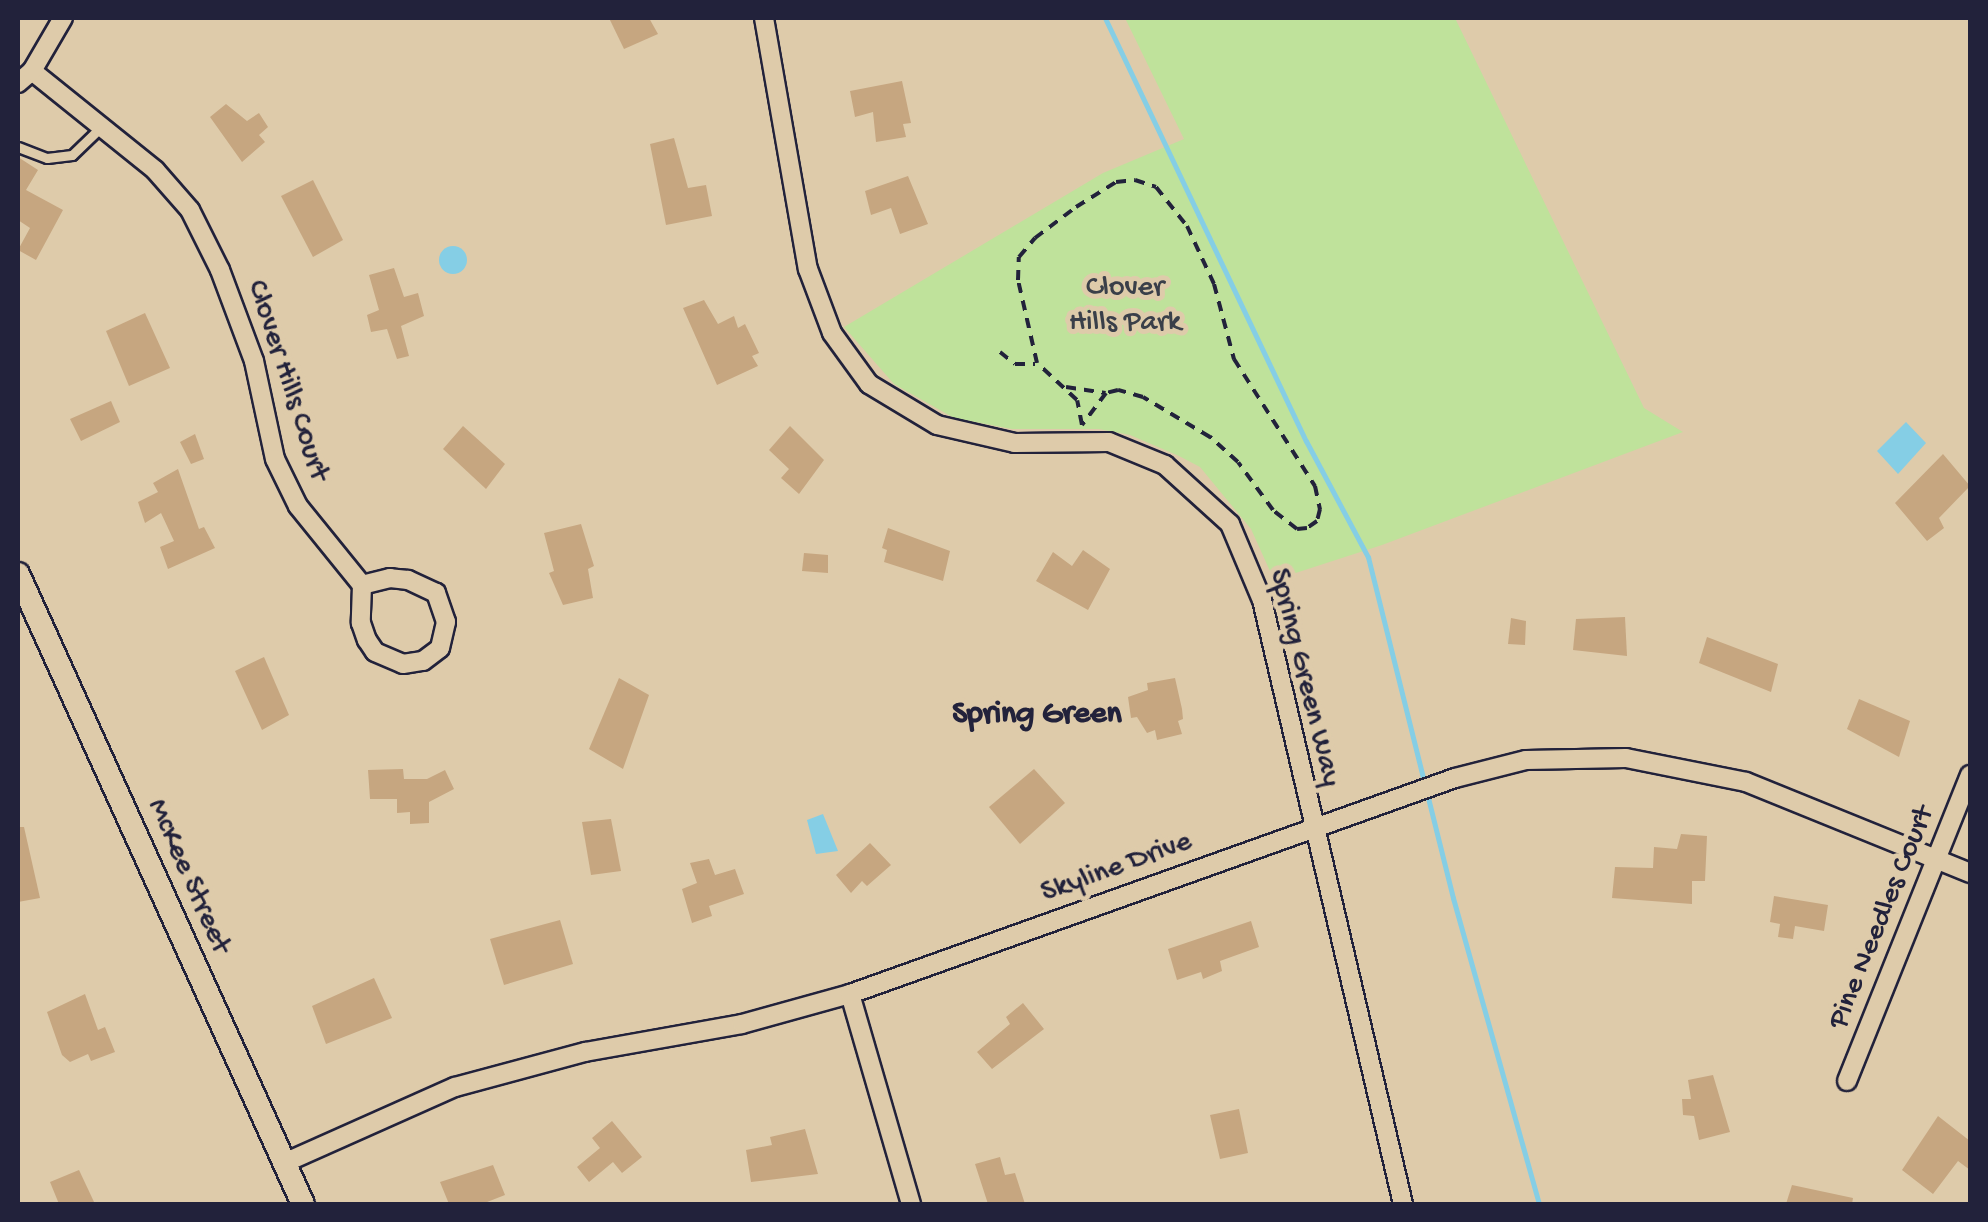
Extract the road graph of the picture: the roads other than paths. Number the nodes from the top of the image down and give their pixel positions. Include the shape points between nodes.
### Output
1 (63, 18) edge
2 (764, 18) edge
3 (25, 77) edge
4 (102, 125) junction
5 (18, 146) edge
6 (18, 574) edge
7 (362, 585) junction
8 (1970, 774) edge
9 (1312, 829) junction
10 (1936, 861) junction
11 (1970, 873) edge
12 (850, 994) junction
13 (1847, 1081) dead end
14 (284, 1163) junction
15 (303, 1204) edge
16 (911, 1204) edge
17 (1403, 1204) edge

1 - 3 street
2 - 9 street, Spring Green Way via 808,269 832,333 869,384 937,425 1015,443 1109,442 1165,465 1230,524 1262,600
3 - 4 street, Clover Hills Court
4 - 5 lane via 72,155 47,158
4 - 7 street, Clover Hills Court via 190,210 254,361 276,459 298,506
6 - 14 street, McKee Street
7 - 7 street via 361,623 376,652 412,665 440,648 446,622 436,593 408,580
8 - 10 street, Pine Needles Court
9 - 10 street, Skyline Drive via 1456,778 1549,756 1626,758 1746,782
9 - 12 street, Skyline Drive
9 - 17 street, Spring Green Way
10 - 11 street, Skyline Drive
10 - 13 street, Pine Needles Court
12 - 14 street, Skyline Drive via 456,1087
12 - 16 street
14 - 15 street, McKee Street

